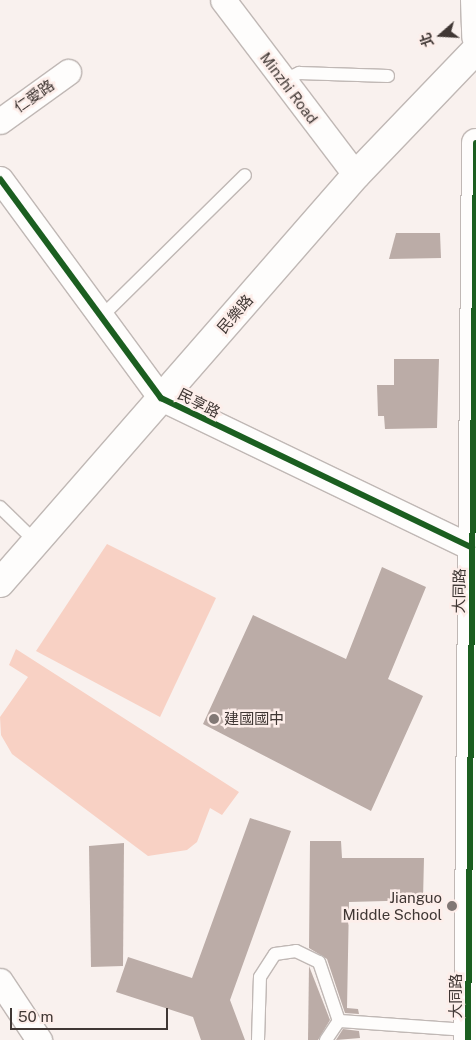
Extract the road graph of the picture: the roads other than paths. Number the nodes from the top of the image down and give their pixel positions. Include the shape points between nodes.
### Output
1 (223, 0) edge
2 (475, 0) edge
3 (476, 37) edge
4 (476, 50) edge
5 (68, 72) dead end
6 (388, 76) dead end
7 (284, 80) junction
8 (0, 120) edge
9 (476, 142) edge
10 (245, 175) dead end
11 (356, 175) junction
12 (0, 179) edge
13 (476, 180) edge
14 (101, 316) junction
15 (475, 347) edge
16 (161, 398) junction
17 (0, 507) edge
18 (36, 542) junction
19 (472, 548) junction
20 (0, 583) edge
21 (472, 940) edge
22 (0, 981) edge
23 (339, 1021) junction
24 (468, 1035) edge
25 (39, 1040) edge
26 (258, 1040) edge
27 (326, 1040) edge

1 - 7 street, Minzhi Road
2 - 3 street
4 - 11 street, 民樂路
5 - 8 street, 仁愛路
6 - 7 lane via 299,73
7 - 11 street, Minzhi Road
9 - 13 street, 大同路
10 - 14 lane
11 - 16 street, 民樂路
12 - 14 street, 民享路
13 - 15 street, 大同路
14 - 16 street, 民享路
15 - 19 street, 大同路
16 - 18 street, 民樂路
16 - 19 street, 民享路
17 - 18 lane
18 - 20 street, 民樂路
19 - 21 street, 大同路
21 - 24 street, 大同路
22 - 25 street
23 - 24 lane
23 - 26 lane via 319,962 296,951 275,954 260,977
23 - 27 lane

